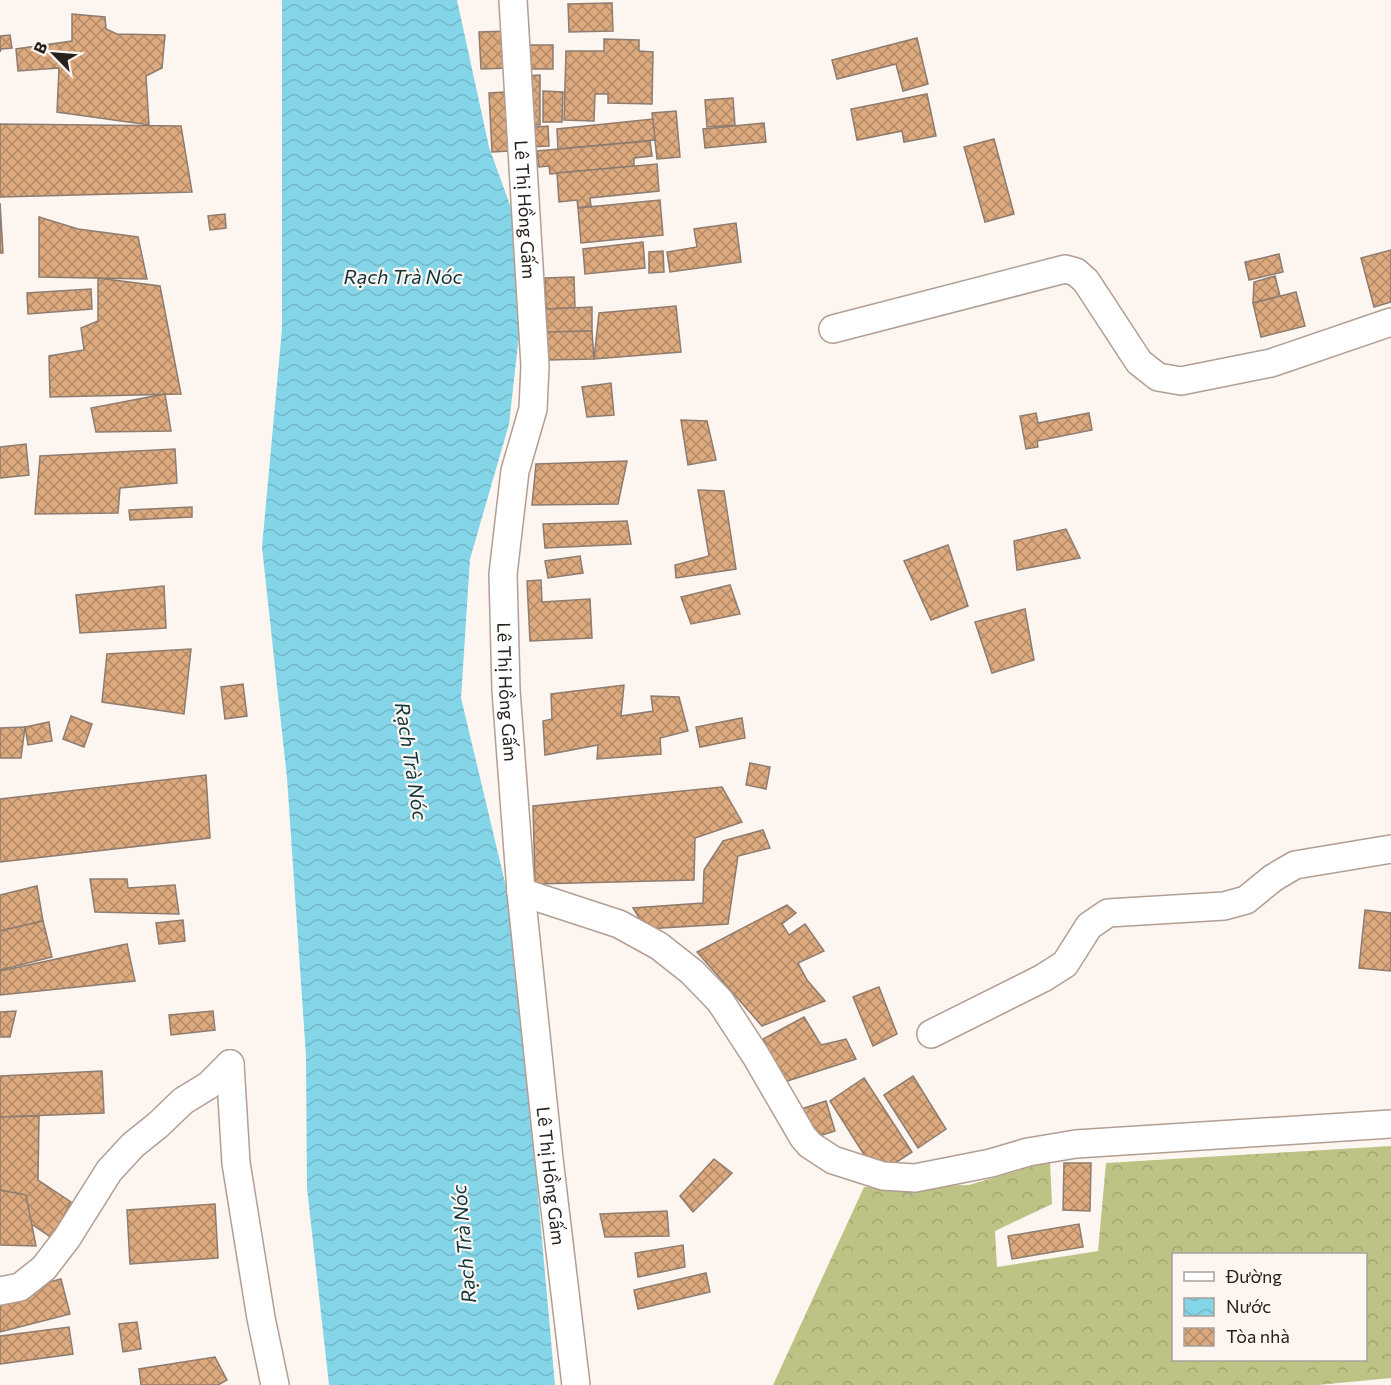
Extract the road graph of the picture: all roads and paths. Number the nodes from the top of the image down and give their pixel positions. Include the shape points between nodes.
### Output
1 (513, 0) edge
2 (1391, 322) edge
3 (833, 328) dead end
4 (1391, 849) edge
5 (521, 892) junction
6 (931, 1034) dead end
7 (1391, 1124) edge
8 (0, 1291) edge
9 (274, 1385) edge
10 (576, 1385) edge

1 - 5 street, Lê Thị Hồng Gấm via 535,366 533,409 515,471 503,574 506,690
2 - 3 street via 1270,363 1181,381 1158,377 1139,362 1086,281 1065,269
4 - 6 street via 1295,866 1246,900 1224,906 1107,913 1089,926 1065,964
5 - 7 street via 619,924 659,946 720,1001 802,1137 833,1160 883,1176 915,1178 946,1173 1076,1144
5 - 10 street, Lê Thị Hồng Gấm
8 - 9 street via 20,1287 45,1268 109,1171 183,1101 209,1085 231,1064 236,1163

